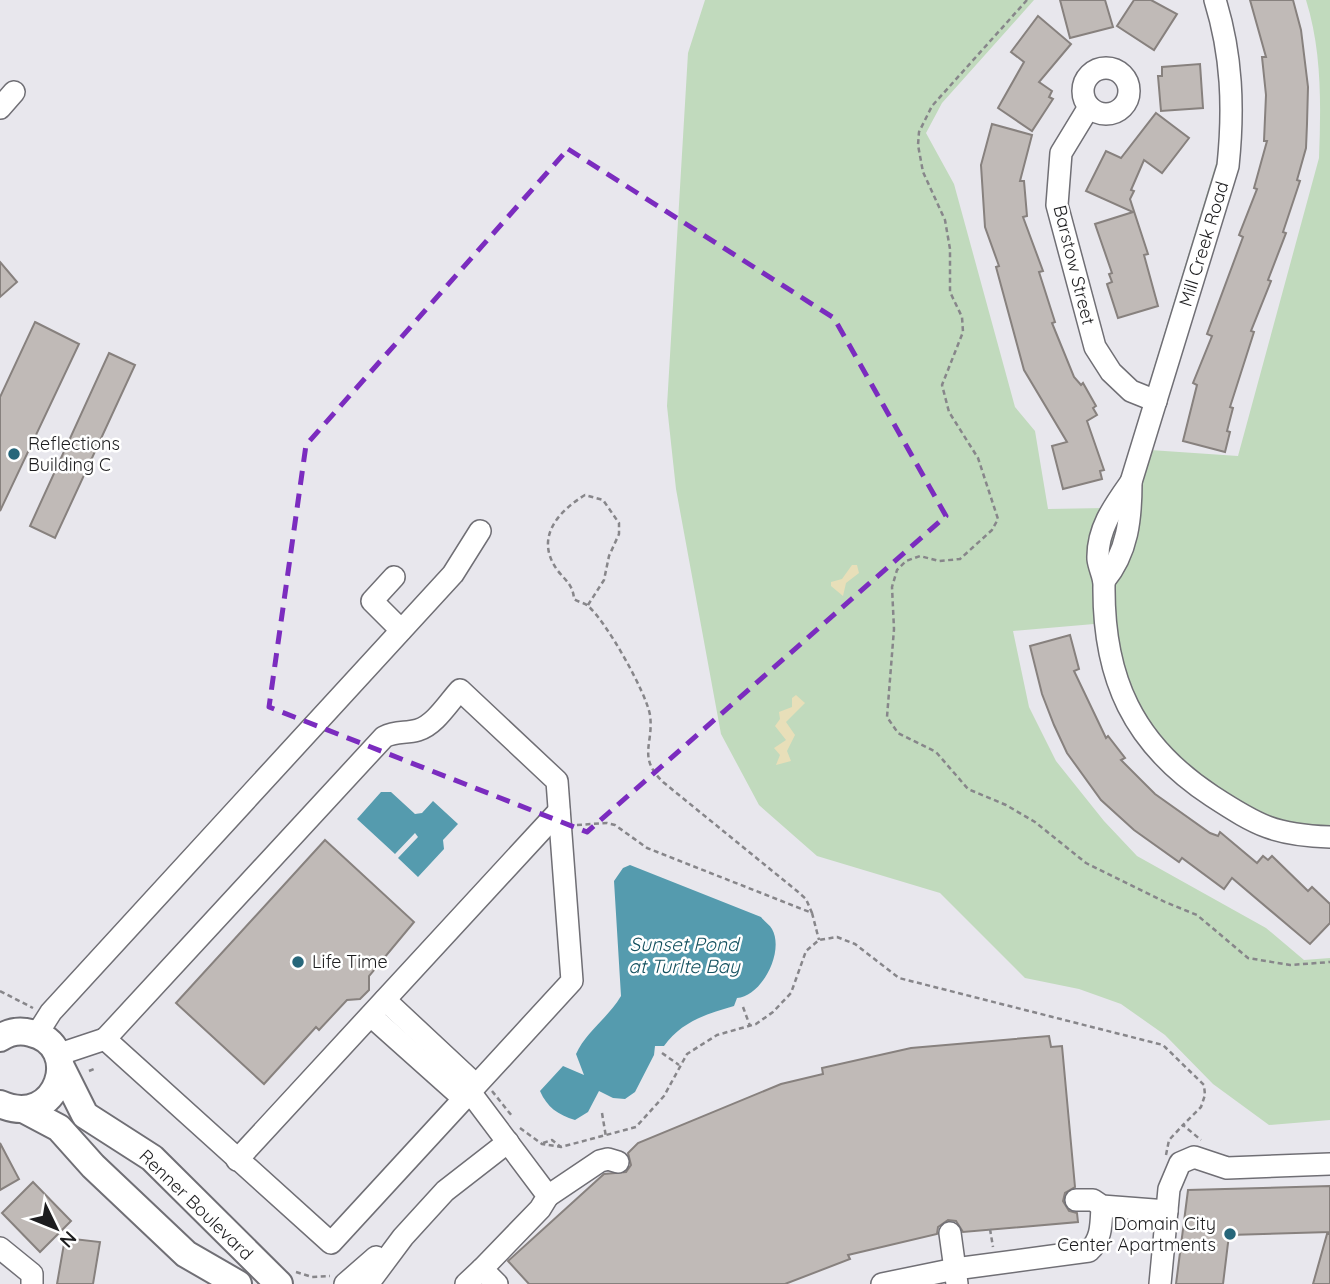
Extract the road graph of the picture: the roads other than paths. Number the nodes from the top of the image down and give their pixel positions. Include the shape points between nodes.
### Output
1 (1215, 0) edge
2 (1090, 107) dead end
3 (1156, 401) junction
4 (480, 531) dead end
5 (394, 577) dead end
6 (401, 630) junction
7 (560, 818) junction
8 (1330, 837) edge
9 (378, 1008) junction
10 (0, 1018) edge
11 (36, 1026) junction
12 (0, 1038) edge
13 (105, 1039) junction
14 (59, 1060) junction
15 (474, 1090) junction
16 (8, 1108) edge
17 (506, 1131) junction
18 (237, 1160) junction
19 (618, 1162) dead end
20 (1330, 1164) edge
21 (548, 1196) junction
22 (1076, 1200) dead end
23 (1102, 1206) junction
24 (1167, 1211) junction
25 (950, 1233) dead end
26 (403, 1237) junction
27 (0, 1248) edge
28 (482, 1269) junction
29 (956, 1276) edge
30 (32, 1284) edge
31 (238, 1284) edge
32 (279, 1284) edge
33 (345, 1284) edge
34 (368, 1284) edge
35 (466, 1284) edge
36 (497, 1284) edge
37 (882, 1284) edge
38 (1160, 1284) edge

1 - 3 street, Mill Creek Road via 1230,61 1233,117 1228,166
2 - 3 street, Barstow Street via 1061,153 1057,205 1095,347 1131,391
3 - 8 street, Mill Creek Road via 1131,482 1131,523 1116,567 1104,581 1106,645 1115,680 1150,743 1198,787 1250,821 1291,836
4 - 6 street via 453,574
5 - 6 street via 372,601
6 - 11 street
7 - 9 street
7 - 13 street via 558,781 460,690 427,726 384,737
7 - 15 street via 572,981
9 - 15 street
9 - 18 street
10 - 11 main road
11 - 12 main road
11 - 14 main road, Renner Boulevard
13 - 14 street
13 - 18 street
14 - 16 main road via 57,1086 50,1097
14 - 32 main road, Renner Boulevard via 85,1115 152,1158
15 - 17 street
15 - 18 street via 331,1243
16 - 31 main road, Renner Boulevard via 59,1128 186,1254
17 - 21 street
17 - 26 street
19 - 21 street via 600,1161
20 - 24 street via 1227,1168 1187,1158 1176,1170
21 - 28 street
22 - 23 street via 1093,1200
23 - 24 street
23 - 29 street via 1101,1233 1088,1251
24 - 38 street
25 - 29 street
26 - 33 street
26 - 34 street
27 - 30 street via 32,1274
28 - 35 street
28 - 36 street
29 - 37 street

